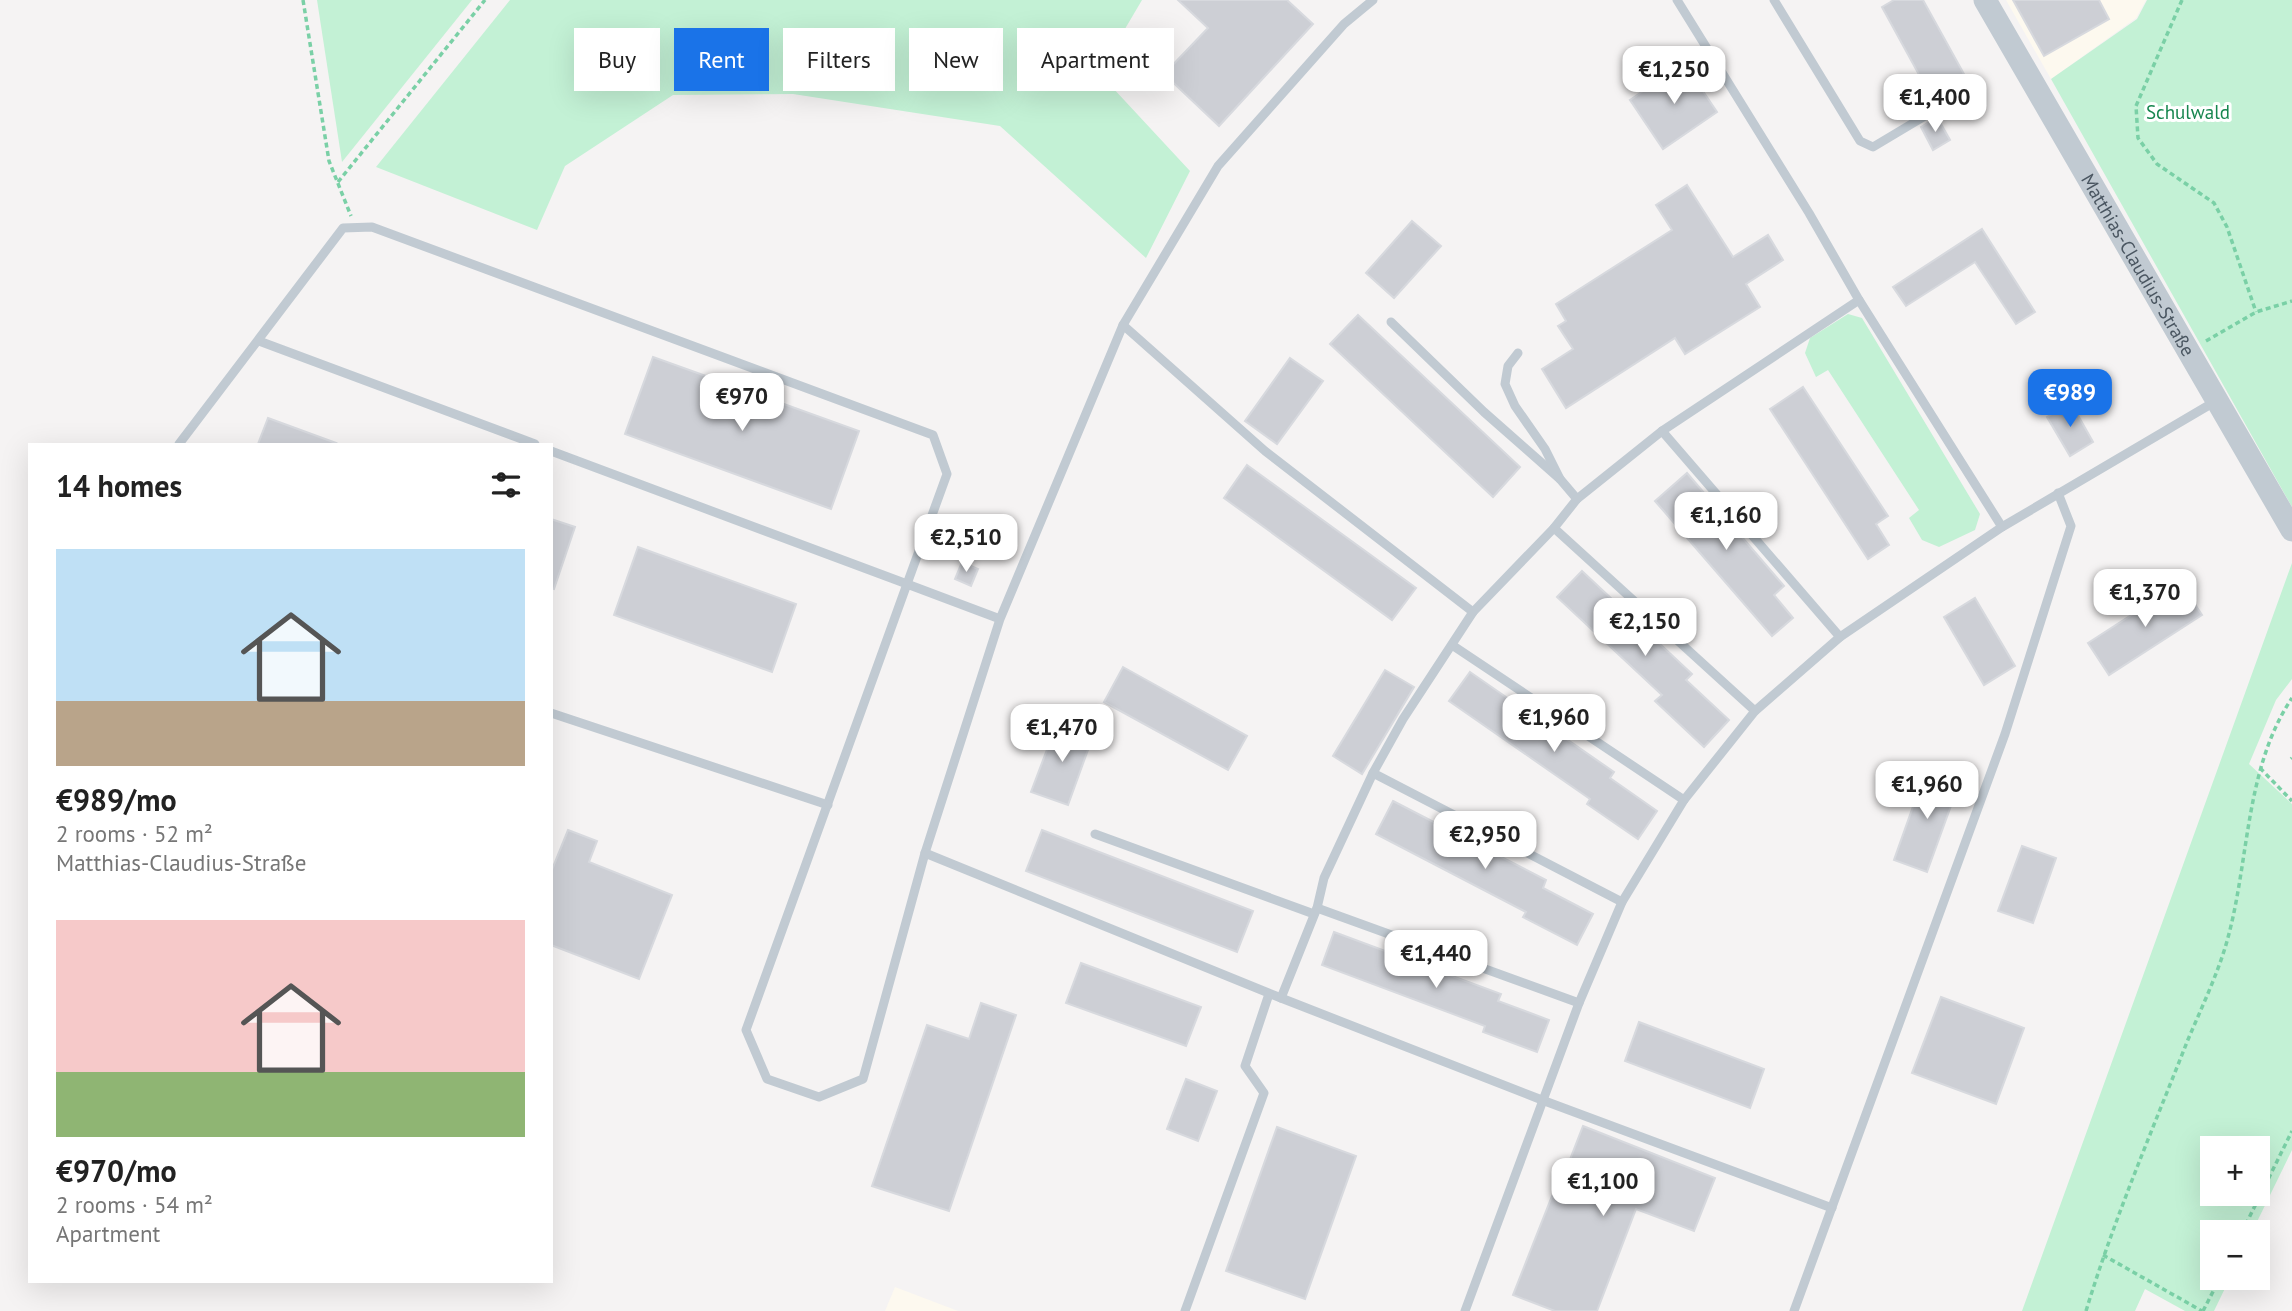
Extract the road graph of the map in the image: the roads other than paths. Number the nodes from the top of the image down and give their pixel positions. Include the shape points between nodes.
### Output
1 (1373, 0) edge
2 (1676, 0) edge
3 (1774, 0) edge
4 (1986, 0) edge
5 (1950, 101) dead end
6 (1859, 300) junction
7 (1391, 322) dead end
8 (1123, 325) junction
9 (259, 341) junction
10 (1518, 353) dead end
11 (2218, 400) junction
12 (1662, 431) junction
13 (180, 443) edge
14 (532, 443) edge
15 (553, 452) edge
16 (1560, 479) junction
17 (2058, 493) junction
18 (1577, 499) junction
19 (2003, 527) junction
20 (1554, 528) junction
21 (2292, 530) edge
22 (907, 584) junction
23 (1473, 612) junction
24 (1000, 619) junction
25 (1840, 637) junction
26 (1452, 645) junction
27 (1755, 711) junction
28 (553, 714) edge
29 (1373, 773) junction
30 (1684, 800) junction
31 (828, 805) junction
32 (1095, 834) dead end
33 (925, 853) junction
34 (1622, 902) junction
35 (1316, 911) junction
36 (1269, 994) junction
37 (1280, 998) junction
38 (1578, 1003) junction
39 (1542, 1100) junction
40 (1832, 1208) junction
41 (1185, 1311) edge
42 (1465, 1311) edge
43 (1794, 1311) edge

1 - 8 lane via 1344,24 1218,166
2 - 6 lane
3 - 5 lane via 1860,141 1873,147
4 - 11 street, Matthias-Claudius-Straße
6 - 12 lane
6 - 19 lane
7 - 16 lane
8 - 23 lane via 1265,451
8 - 24 lane
9 - 13 lane
9 - 14 lane
9 - 22 lane via 343,228 372,227 933,435 947,474
10 - 16 lane via 1508,366 1504,384
11 - 17 lane
11 - 21 street, Matthias-Claudius-Straße
12 - 18 lane
12 - 25 lane
15 - 22 lane
16 - 18 lane
17 - 19 lane
17 - 40 lane via 2071,526 2005,734
18 - 20 lane
19 - 25 lane
20 - 23 lane
20 - 27 lane
22 - 24 lane
22 - 31 lane
23 - 26 lane
24 - 33 lane
25 - 27 lane
26 - 29 lane
26 - 30 lane
27 - 30 lane
28 - 31 lane
29 - 34 lane
29 - 35 lane via 1324,878
30 - 34 lane
31 - 33 lane via 746,1030 767,1079 819,1097 863,1079
32 - 35 lane
33 - 36 lane
34 - 38 lane
35 - 37 lane
35 - 38 lane
36 - 37 lane
36 - 41 lane via 1245,1066 1264,1093
37 - 39 lane
38 - 39 lane
39 - 40 lane
39 - 42 lane
40 - 43 lane

